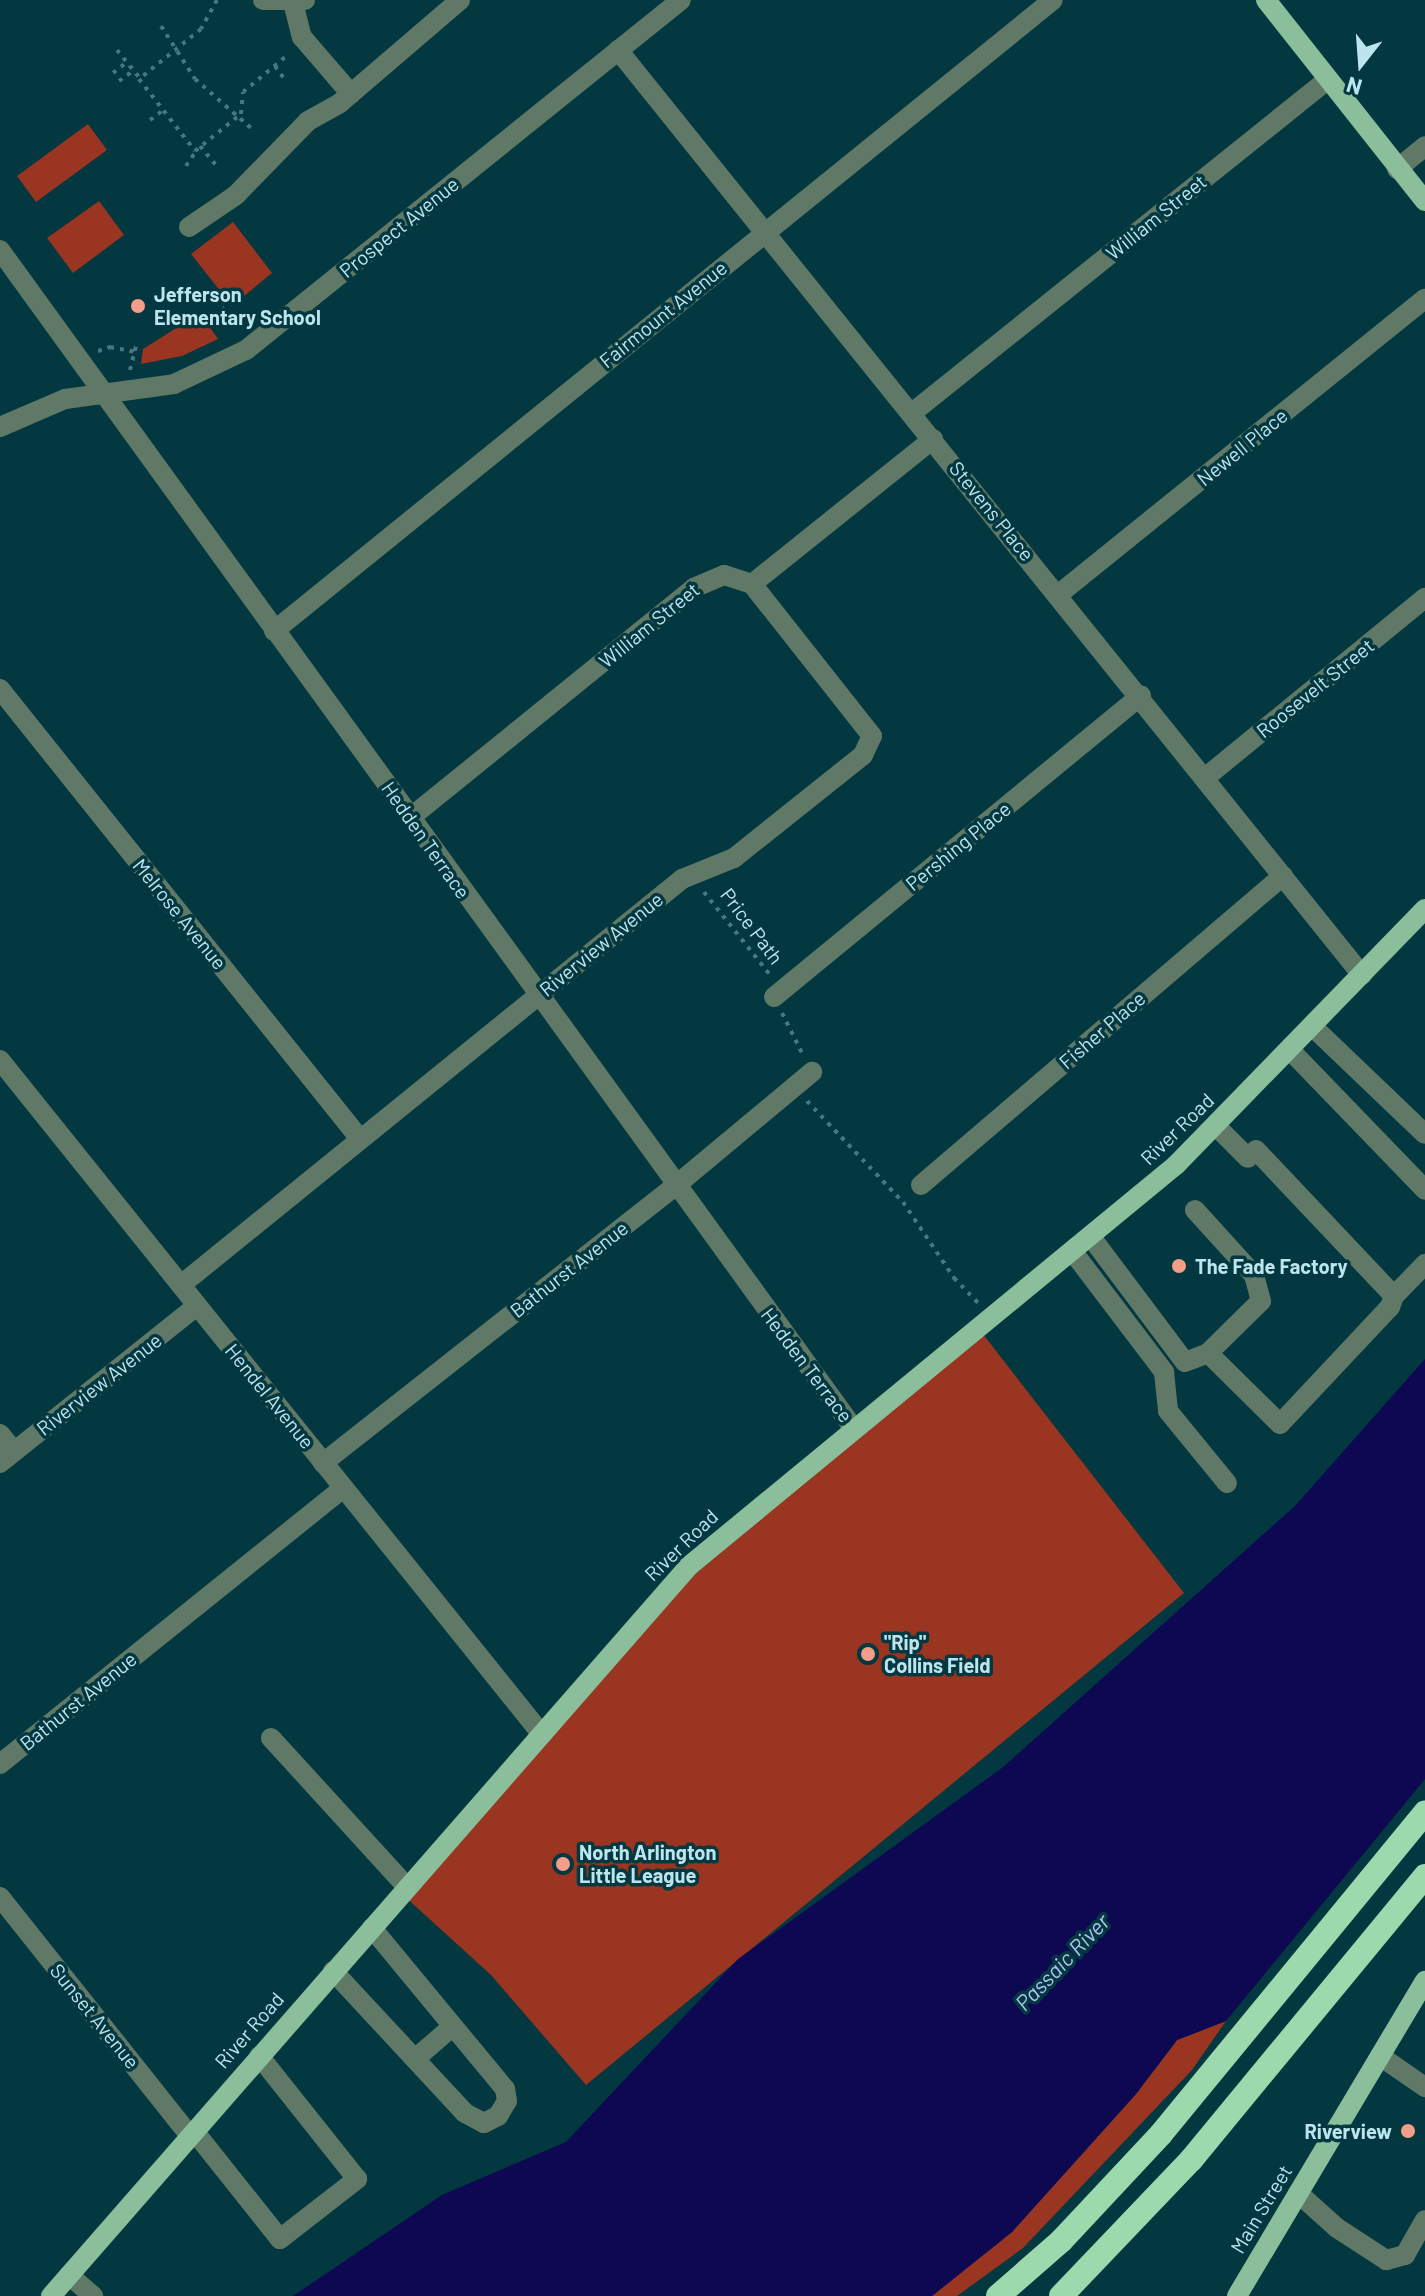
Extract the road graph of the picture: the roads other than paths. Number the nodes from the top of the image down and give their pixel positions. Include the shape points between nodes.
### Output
1 (263, 0) edge
2 (460, 0) edge
3 (681, 0) edge
4 (1053, 0) edge
5 (1266, 0) edge
6 (299, 1) edge
7 (618, 50) junction
8 (1326, 81) junction
9 (351, 94) junction
10 (1425, 146) edge
11 (1397, 169) junction
12 (1425, 201) edge
13 (189, 227) dead end
14 (764, 232) junction
15 (0, 250) edge
16 (1425, 299) edge
17 (105, 396) junction
18 (912, 413) junction
19 (0, 427) edge
20 (933, 439) junction
21 (752, 584) junction
22 (1059, 594) junction
23 (1425, 598) edge
24 (274, 631) junction
25 (0, 689) edge
26 (1141, 696) junction
27 (1206, 777) junction
28 (411, 817) junction
29 (1283, 876) junction
30 (1425, 909) edge
31 (1362, 975) junction
32 (537, 996) junction
33 (774, 997) road end
34 (1314, 1028) junction
35 (1291, 1051) junction
36 (0, 1060) edge
37 (812, 1072) road end
38 (1216, 1126) junction
39 (1425, 1134) edge
40 (360, 1139) junction
41 (921, 1185) dead end
42 (674, 1187) junction
43 (1425, 1190) edge
44 (1195, 1210) dead end
45 (1091, 1237) junction
46 (1073, 1252) junction
47 (1425, 1264) edge
48 (181, 1285) junction
49 (1394, 1296) junction
50 (197, 1306) junction
51 (1208, 1353) junction
52 (854, 1429) junction
53 (0, 1434) edge
54 (7, 1457) edge
55 (323, 1463) junction
56 (1227, 1483) dead end
57 (343, 1488) junction
58 (540, 1732) junction
59 (271, 1738) dead end
60 (0, 1764) edge
61 (1425, 1813) edge
62 (1425, 1876) edge
63 (407, 1887) junction
64 (0, 1897) edge
65 (372, 1928) junction
66 (333, 1971) junction
67 (1425, 1981) edge
68 (453, 2026) junction
69 (259, 2056) junction
70 (1380, 2056) junction
71 (415, 2059) junction
72 (1425, 2087) edge
73 (192, 2133) junction
74 (1298, 2193) junction
75 (1425, 2220) edge
76 (69, 2275) junction
77 (51, 2296) edge
78 (93, 2296) edge
79 (998, 2296) edge
80 (1061, 2296) edge
81 (1237, 2296) edge

1 - 6 street
2 - 9 street
3 - 7 street, Prospect Avenue
4 - 14 street, Fairmount Avenue
5 - 8 main road
6 - 9 street via 302,37
7 - 14 street, Stevens Place
7 - 17 street, Prospect Avenue via 246,350 174,384
8 - 11 main road
8 - 18 street, William Street
9 - 13 street via 308,121 236,195
10 - 11 street
11 - 12 main road
14 - 18 street, Stevens Place
14 - 24 street, Fairmount Avenue
15 - 17 street, Hedden Terrace
16 - 22 street, Newell Place
17 - 19 street, Prospect Avenue via 65,399
17 - 24 street, Hedden Terrace
18 - 20 street, Stevens Place
20 - 21 street
20 - 22 street, Stevens Place
21 - 28 street, William Street via 724,575 694,588
21 - 32 street, Riverview Avenue via 865,726 872,736 869,751 734,858 682,879
22 - 26 street, Stevens Place
23 - 27 street, Roosevelt Street
24 - 28 street, Hedden Terrace
25 - 40 street, Melrose Avenue
26 - 27 street, Stevens Place
26 - 33 street, Pershing Place
27 - 29 street, Stevens Place
28 - 32 street, Hedden Terrace
29 - 31 street, Stevens Place
29 - 41 street, Fisher Place
30 - 31 main road, River Road
31 - 34 main road, River Road
32 - 40 street, Riverview Avenue
32 - 42 street, Hedden Terrace
34 - 35 main road, River Road
34 - 39 street
35 - 38 main road, River Road
35 - 43 street
36 - 48 street, Hendel Avenue
37 - 42 street, Bathurst Avenue
38 - 45 main road, River Road
38 - 49 street via 1252,1154
40 - 48 street, Riverview Avenue
42 - 52 street, Hedden Terrace
42 - 55 street, Bathurst Avenue
44 - 51 street via 1254,1275 1261,1301
45 - 46 main road, River Road
45 - 51 street via 1185,1362
46 - 52 main road, River Road
46 - 56 street via 1164,1372 1168,1411
47 - 49 street
48 - 50 street, Hendel Avenue
49 - 51 street via 1390,1307 1280,1424
50 - 54 street, Riverview Avenue
50 - 55 street, Hendel Avenue
52 - 58 main road, River Road via 689,1566
53 - 54 street
55 - 57 street, Hendel Avenue
57 - 58 street, Hendel Avenue
57 - 60 street, Bathurst Avenue
58 - 63 main road, River Road
59 - 63 street
61 - 79 highway via 1123,2178
62 - 80 highway via 1181,2171
63 - 65 main road, River Road
64 - 73 street, Sunset Avenue
65 - 66 main road, River Road
65 - 68 street
66 - 69 main road, River Road
66 - 71 street
67 - 70 main road, Main Street
68 - 71 street
68 - 71 street via 505,2089 507,2101 498,2116 484,2123 471,2118
69 - 73 main road, River Road
69 - 73 street, Sunset Avenue via 357,2179 280,2239
70 - 72 street
70 - 74 main road, Main Street
73 - 76 main road, River Road
74 - 75 street via 1337,2228 1386,2260 1405,2255
74 - 81 main road, Main Street
76 - 77 main road, River Road
76 - 78 street

